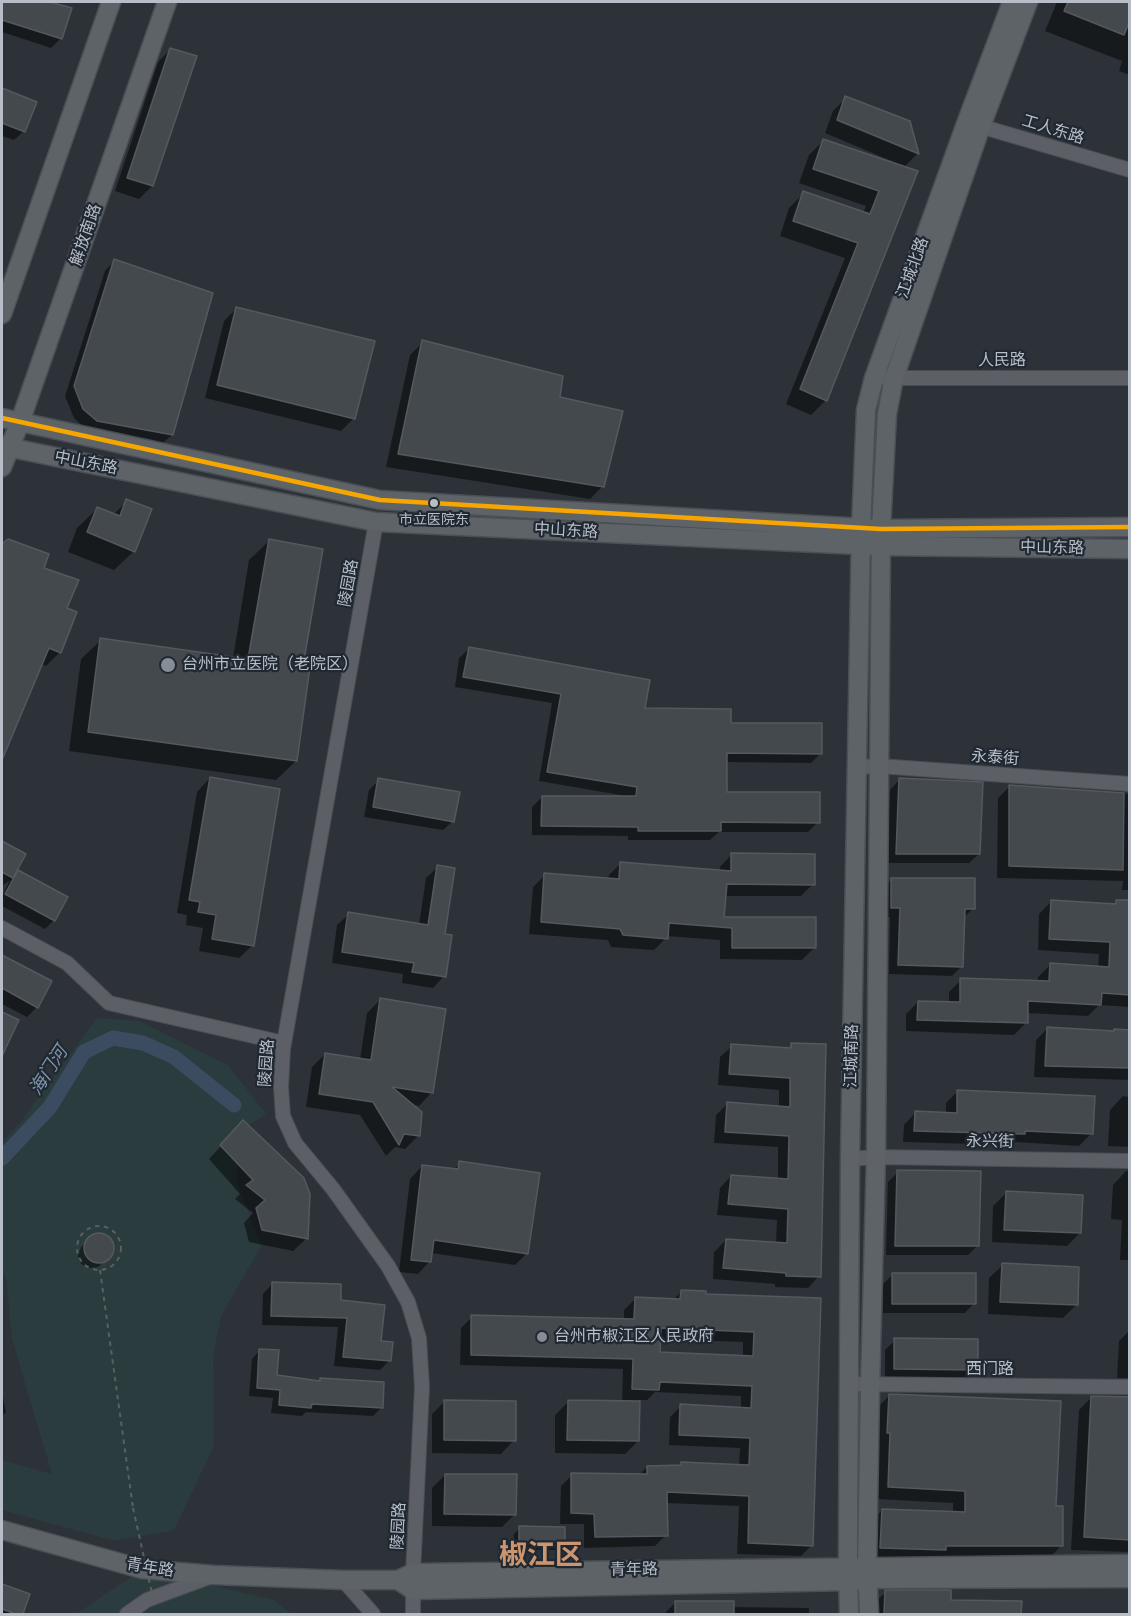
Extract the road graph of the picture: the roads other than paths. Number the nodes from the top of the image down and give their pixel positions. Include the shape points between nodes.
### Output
1 (111, 2) edge
2 (167, 2) edge
3 (1012, 2) edge
4 (1028, 2) edge
5 (974, 124) junction
6 (1130, 170) edge
7 (2, 314) edge
8 (874, 378) junction
9 (894, 378) junction
10 (1130, 378) edge
11 (2, 418) edge
12 (20, 422) junction
13 (6, 447) edge
14 (2, 467) edge
15 (376, 522) junction
16 (1130, 527) edge
17 (861, 537) junction
18 (880, 538) junction
19 (1130, 549) edge
20 (858, 766) junction
21 (879, 766) junction
22 (1130, 784) edge
23 (2, 928) edge
24 (284, 1043) junction
25 (876, 1157) junction
26 (850, 1159) junction
27 (1130, 1161) edge
28 (850, 1384) junction
29 (870, 1386) junction
30 (1130, 1387) edge
31 (2, 1530) edge
32 (1130, 1564) edge
33 (868, 1573) junction
34 (848, 1574) junction
35 (214, 1575) junction
36 (1130, 1578) edge
37 (343, 1580) junction
38 (408, 1581) junction
39 (127, 1614) edge
40 (373, 1614) edge
41 (414, 1614) edge
42 (849, 1614) edge
43 (869, 1614) edge

1 - 7 main road
2 - 12 main road, 解放南路
3 - 5 main road, 江城北路
4 - 5 main road, 江城北路
5 - 6 street, 工人东路
5 - 8 main road, 江城北路
5 - 9 main road, 江城北路
8 - 9 street, 人民路
8 - 17 main road, 江城北路 via 866,410
9 - 10 street, 人民路
9 - 18 main road, 江城北路 via 887,414
11 - 12 main road, 中山东路
12 - 13 main road, 解放南路
12 - 17 main road, 中山东路 via 380,500
13 - 14 main road, 解放南路
13 - 15 main road, 中山东路
15 - 17 main road, 中山东路
15 - 24 street, 陵园路
16 - 18 main road, 中山东路
17 - 18 main road, 中山东路
17 - 20 main road, 江城南路
18 - 19 main road, 中山东路
18 - 21 main road, 江城南路
20 - 21 street, 永泰街
20 - 26 main road, 江城南路
21 - 22 street, 永泰街
21 - 25 main road, 江城南路
23 - 24 street via 67,963 109,1003
24 - 38 street, 陵园路 via 283,1116 295,1143 388,1266 408,1302 419,1338 422,1387
25 - 26 street, 永兴街
25 - 27 street, 永兴街
25 - 29 main road, 江城南路
26 - 28 main road, 江城南路
28 - 29 street, 西门路
28 - 34 main road, 江城南路
29 - 30 street, 西门路
29 - 33 main road, 江城南路
31 - 35 main road, 青年路 via 142,1569
32 - 33 main road, 青年路
33 - 34 main road, 青年路
33 - 36 main road
33 - 43 main road, 江城南路
34 - 38 main road, 青年路
34 - 42 main road, 江城南路
35 - 37 main road, 青年路
35 - 39 street via 147,1600
37 - 38 main road, 青年路
37 - 40 street
38 - 41 street, 陵园路

